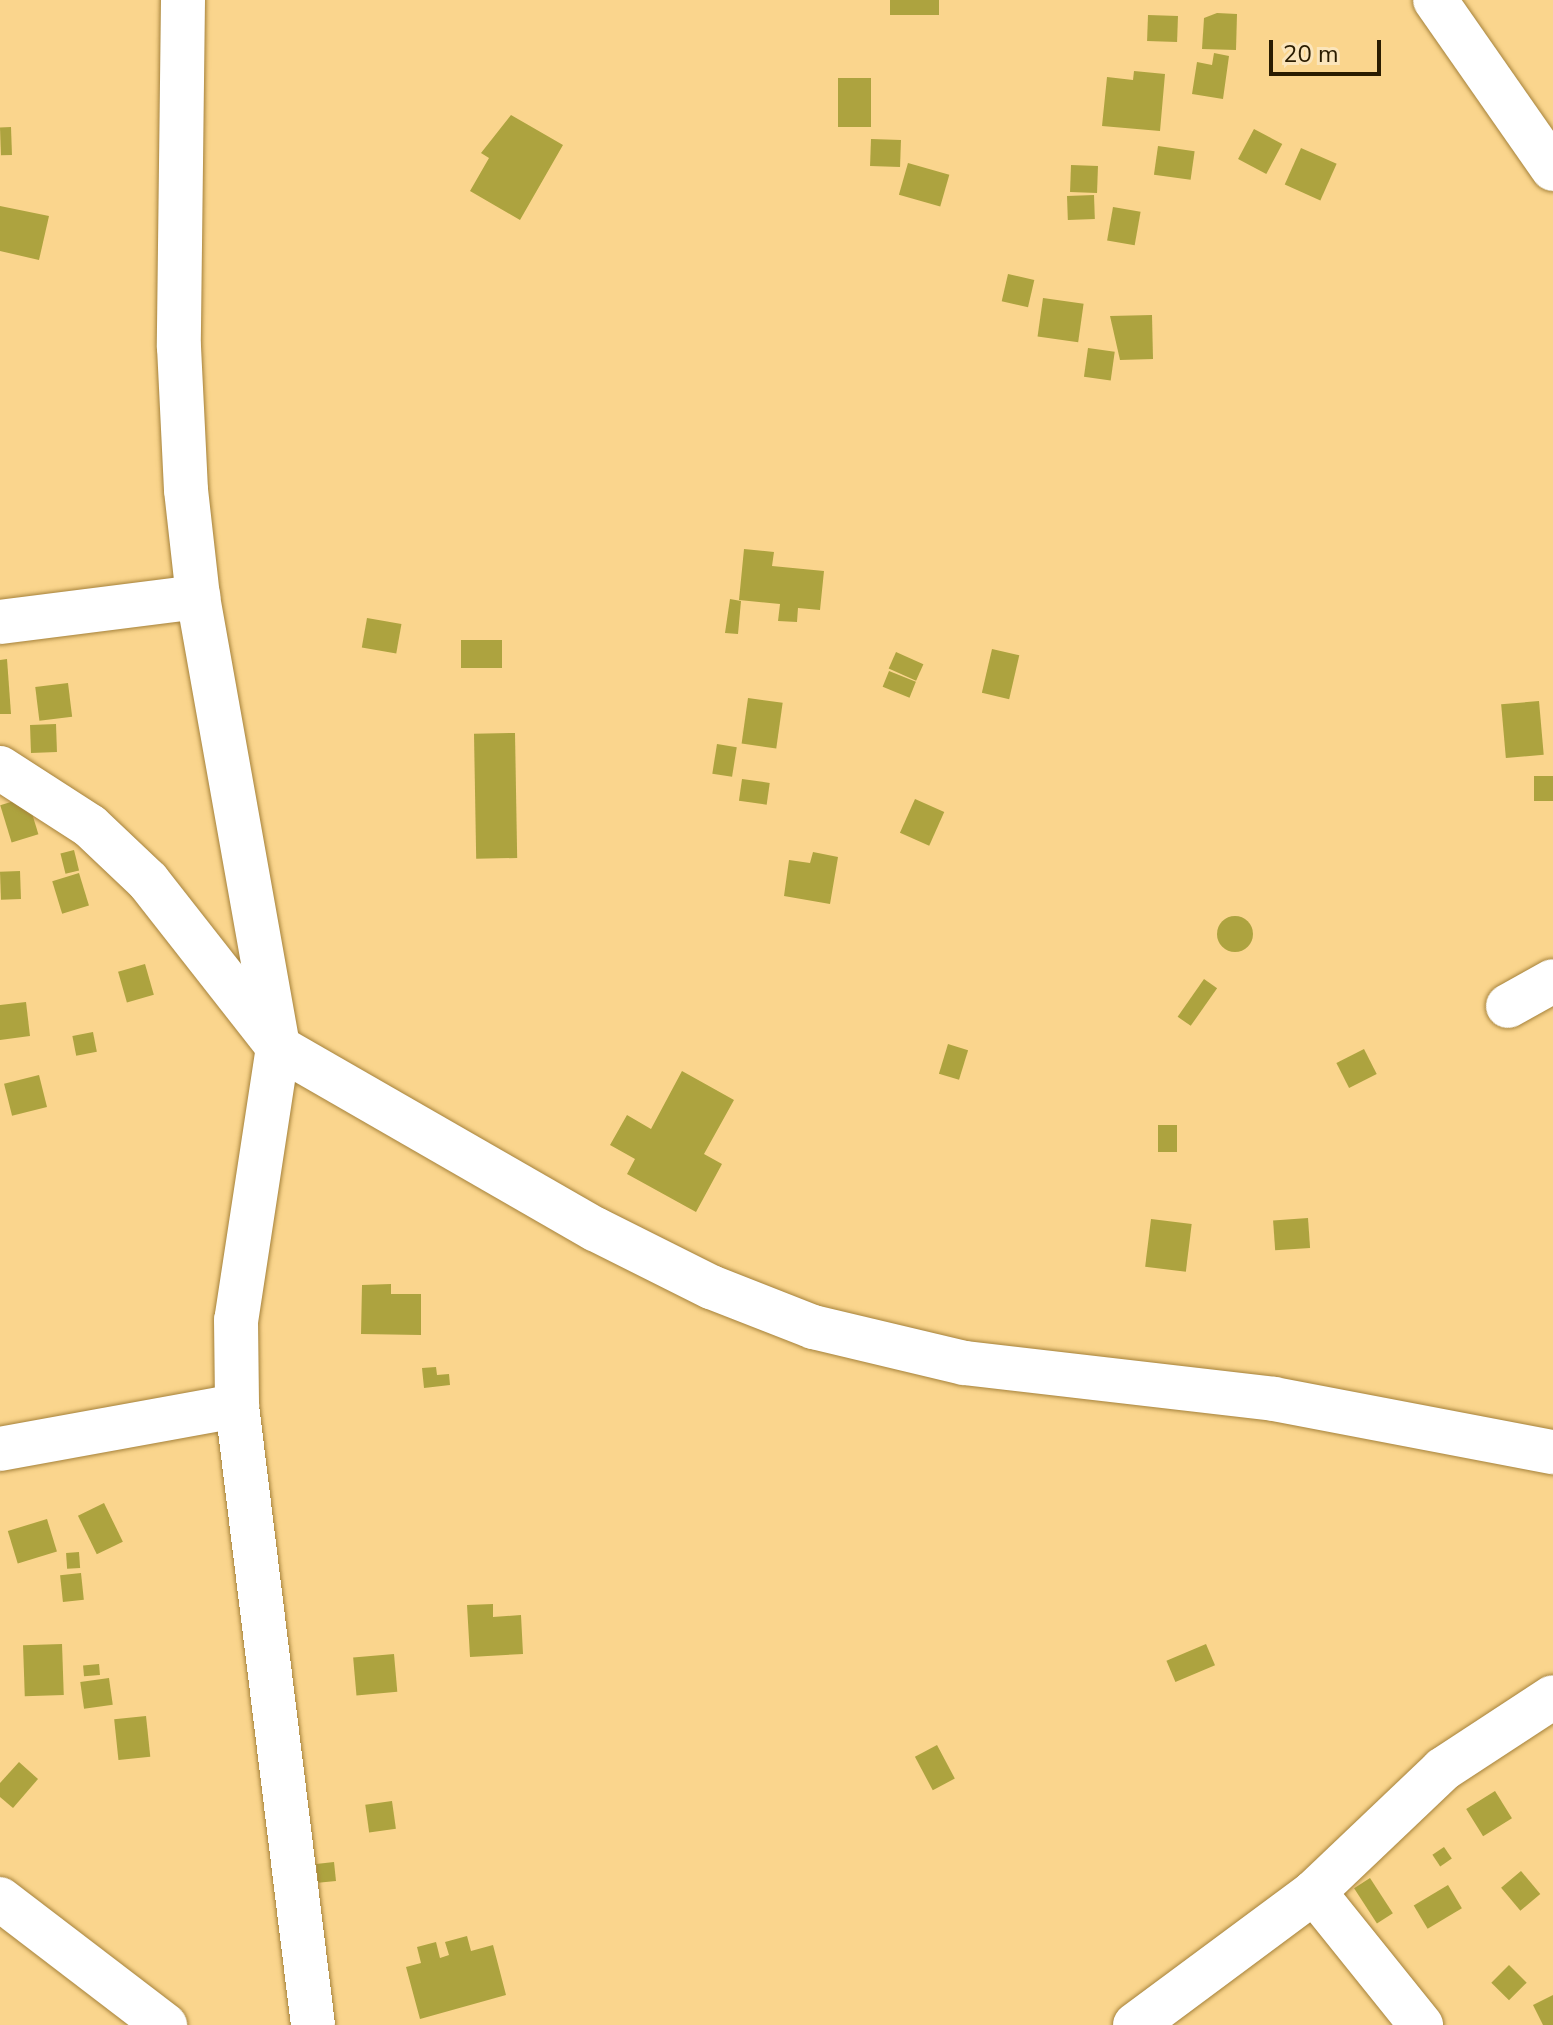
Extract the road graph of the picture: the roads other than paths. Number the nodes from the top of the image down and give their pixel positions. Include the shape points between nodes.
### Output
1 (183, 0) edge
2 (1435, 0) edge
3 (1553, 169) edge
4 (198, 597) junction
5 (0, 622) edge
6 (0, 768) edge
7 (1553, 981) edge
8 (1508, 1006) dead end
9 (278, 1047) junction
10 (237, 1406) junction
11 (0, 1449) edge
12 (1553, 1452) edge
13 (1553, 1697) edge
14 (1314, 1892) junction
15 (0, 1899) edge
16 (165, 2025) edge
17 (313, 2025) edge
18 (1135, 2025) edge
19 (1421, 2025) edge

1 - 4 street via 179,347
2 - 3 street
4 - 5 street
4 - 9 street
6 - 9 street via 90,826 148,881
7 - 8 street
9 - 10 street via 244,1251
9 - 12 street via 595,1229 813,1327 964,1363 1274,1399
10 - 11 street
10 - 17 street
13 - 14 street via 1443,1769
14 - 18 street
14 - 19 street
15 - 16 street

